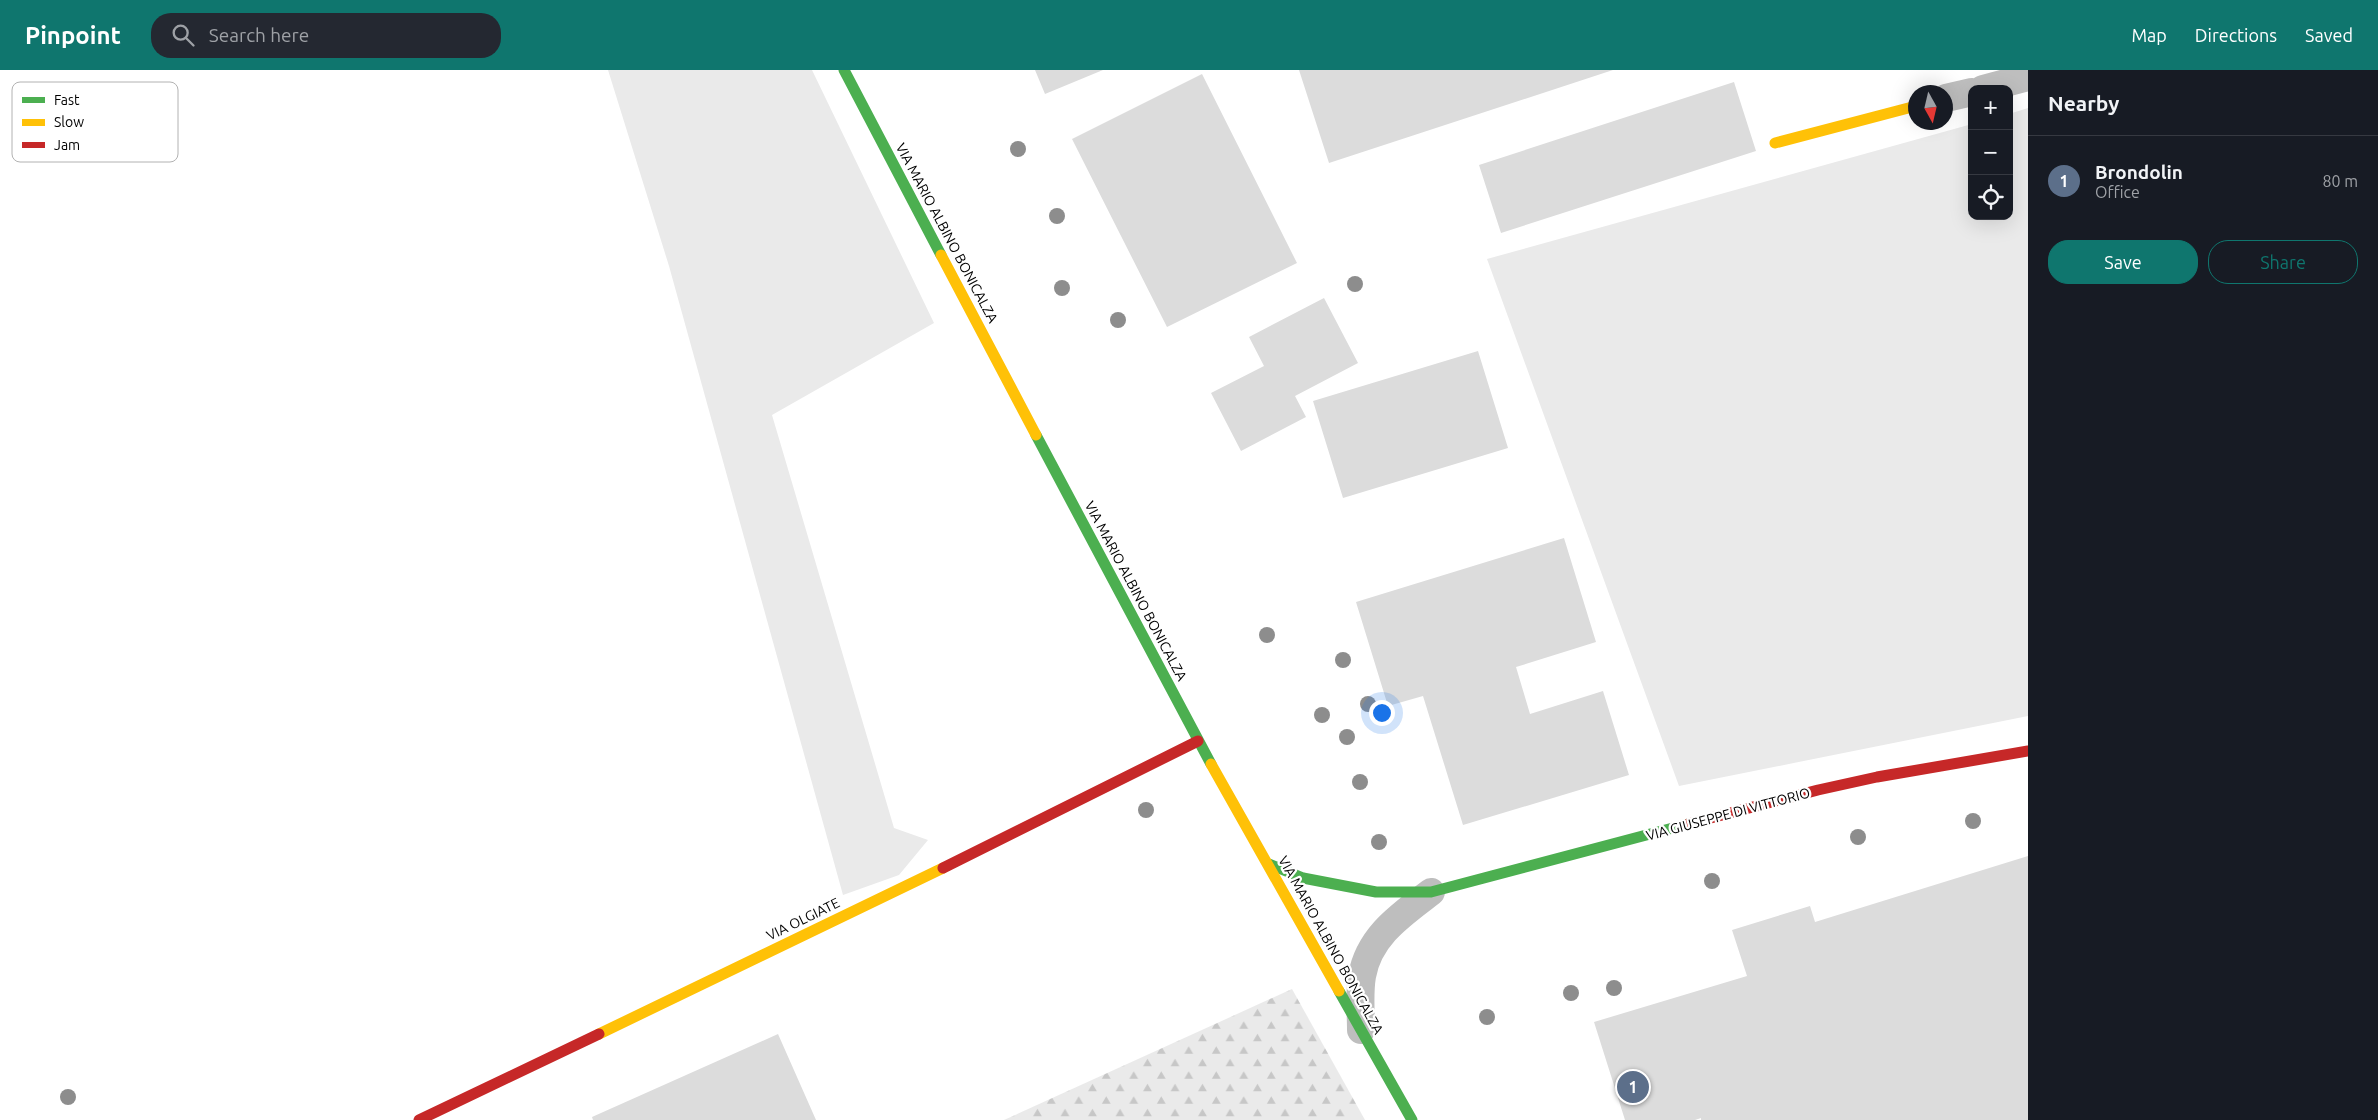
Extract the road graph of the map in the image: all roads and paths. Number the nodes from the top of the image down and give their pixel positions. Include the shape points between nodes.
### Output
1 (844, 70) edge
2 (2028, 77) edge
3 (1998, 85) edge
4 (1968, 93) edge
5 (1953, 96) edge
6 (1908, 108) edge
7 (1775, 143) dead end
8 (1198, 741) junction
9 (2028, 751) edge
10 (1269, 864) junction
11 (1431, 892) junction
12 (1361, 1030) junction
13 (419, 1120) edge
14 (1412, 1120) edge

1 - 8 street, VIA MARIO ALBINO BONICALZA
2 - 3 street
4 - 5 street
6 - 7 street
8 - 10 street, VIA MARIO ALBINO BONICALZA
8 - 13 street, VIA OLGIATE via 837,920
9 - 11 street, VIA GIUSEPPE DI VITTORIO via 1818,790
10 - 11 street, VIA GIUSEPPE DI VITTORIO via 1304,878 1376,892
10 - 12 street, VIA MARIO ALBINO BONICALZA
11 - 12 street, VIA GIUSEPPE DI VITTORIO via 1377,938 1362,976
12 - 14 street, VIA MARIO ALBINO BONICALZA

